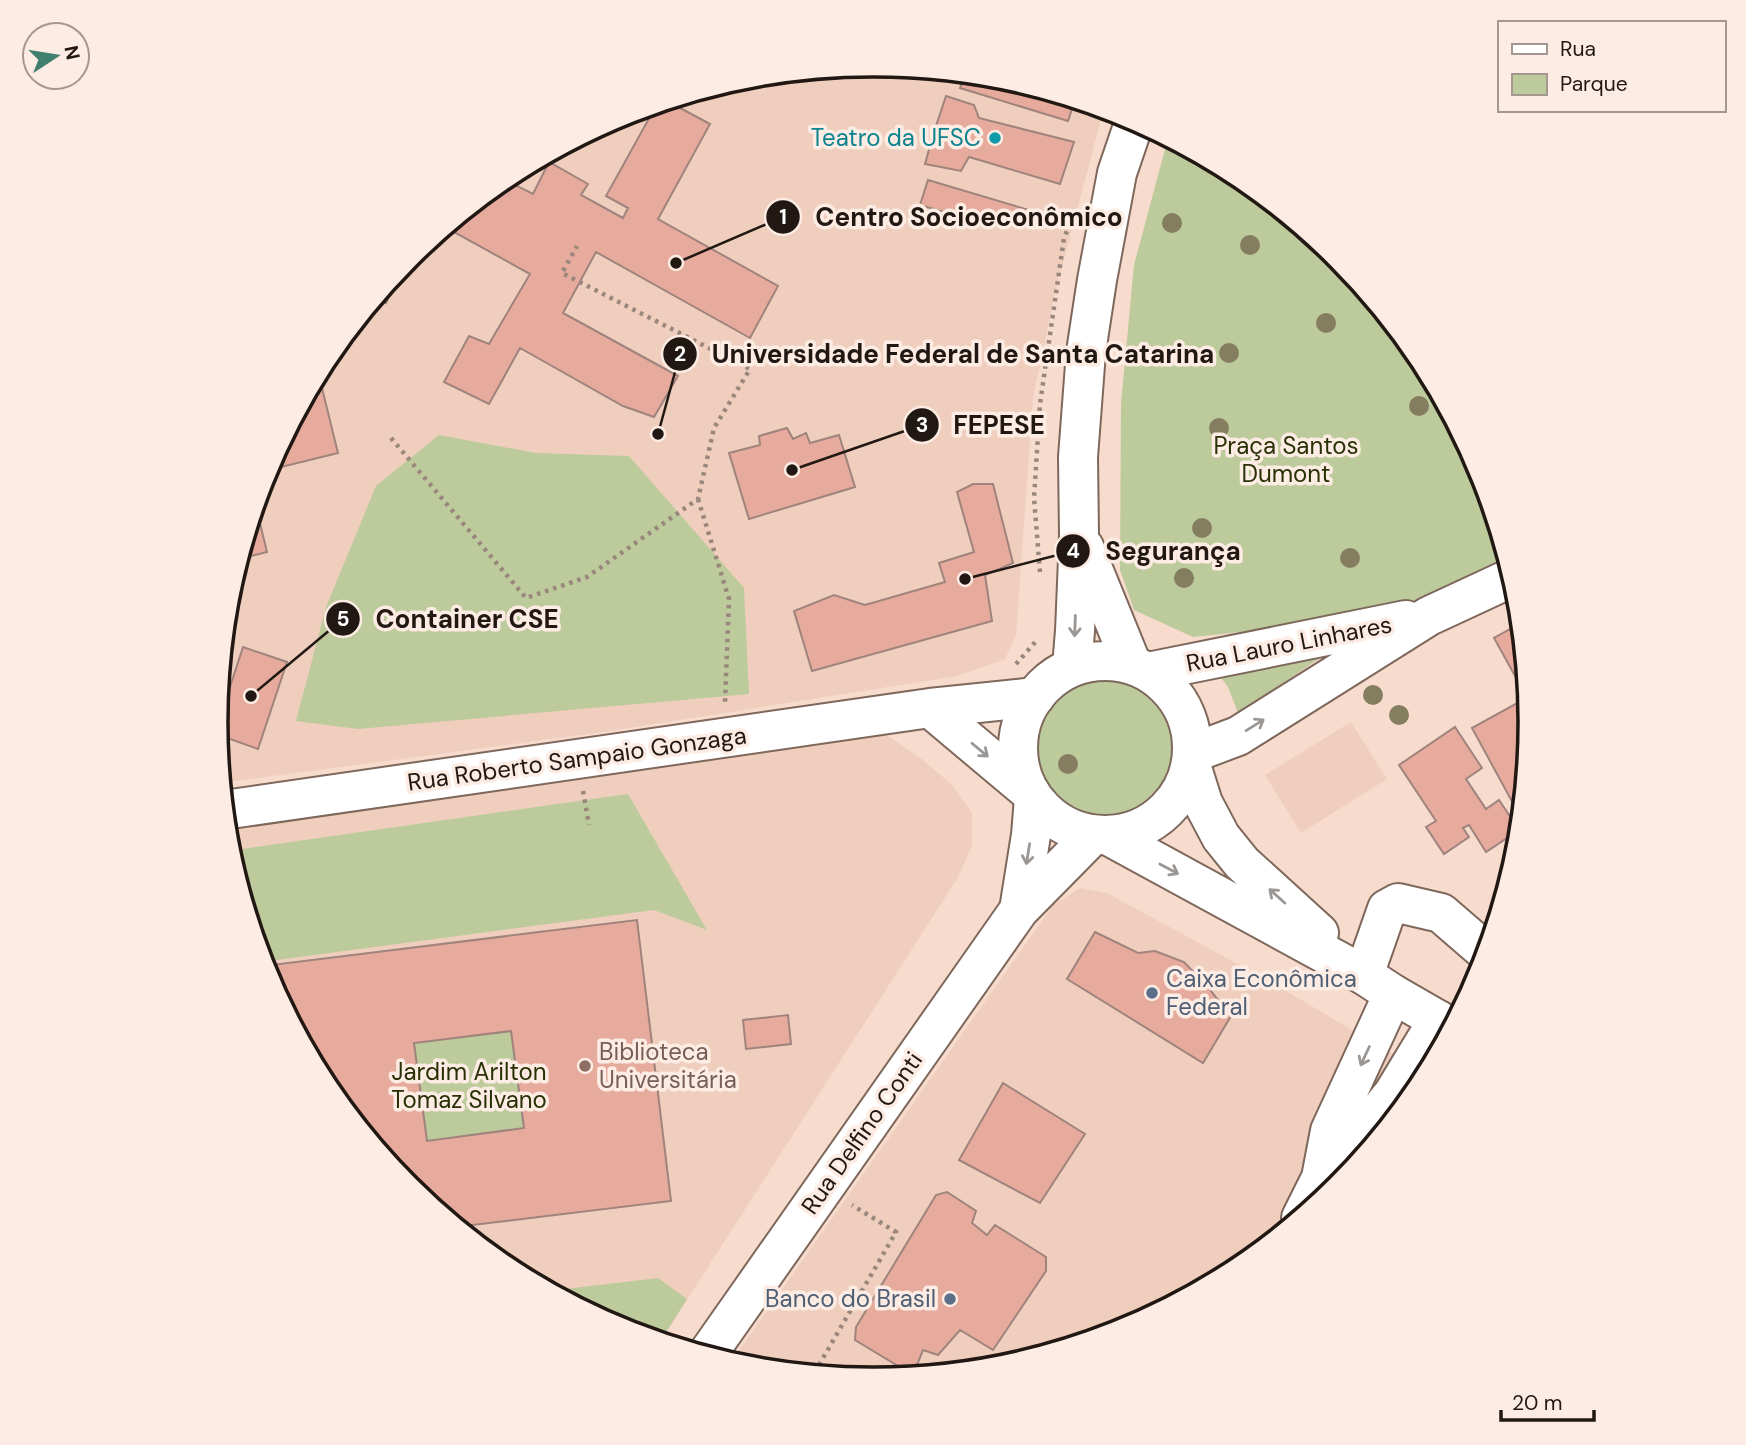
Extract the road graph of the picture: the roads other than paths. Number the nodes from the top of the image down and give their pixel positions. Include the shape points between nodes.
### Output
1 (1131, 131) edge
2 (1079, 535) junction
3 (1503, 583) edge
4 (1429, 616) junction
5 (1072, 667) junction
6 (1140, 669) junction
7 (1035, 697) junction
8 (930, 708) junction
9 (1192, 759) junction
10 (1032, 795) junction
11 (233, 809) edge
12 (1101, 836) junction
13 (1019, 910) junction
14 (1478, 945) edge
15 (1378, 984) junction
16 (1444, 1023) edge
17 (1439, 1032) edge
18 (1323, 1185) edge
19 (1311, 1196) edge
20 (712, 1347) edge

1 - 2 main road via 1117,173 1086,352 1078,457
2 -> 5 main road
2 - 6 main road
3 - 4 main road, Rua Lauro Linhares
4 - 6 main road, Rua Lauro Linhares
9 -> 4 main road, Rua Lauro Linhares via 1238,736
5 - 6 main road via 1102,661
5 - 7 main road
6 - 9 main road via 1169,688 1187,718
7 - 8 main road, Rua Roberto Sampaio Gonzaga
7 - 10 main road via 1018,744
8 -> 10 main road
8 - 11 main road, Rua Roberto Sampaio Gonzaga
9 - 12 main road via 1176,801 1147,826
15 -> 9 main road via 1242,863 1203,803
10 - 12 main road via 1049,816 1070,828
10 -> 13 main road, Rua Delfino Conti
12 - 13 main road, Rua Delfino Conti
12 -> 15 main road
13 - 20 main road, Rua Delfino Conti
14 - 15 main road via 1441,913 1398,903 1387,909
15 - 16 main road
15 -> 19 main road
17 - 18 main road

